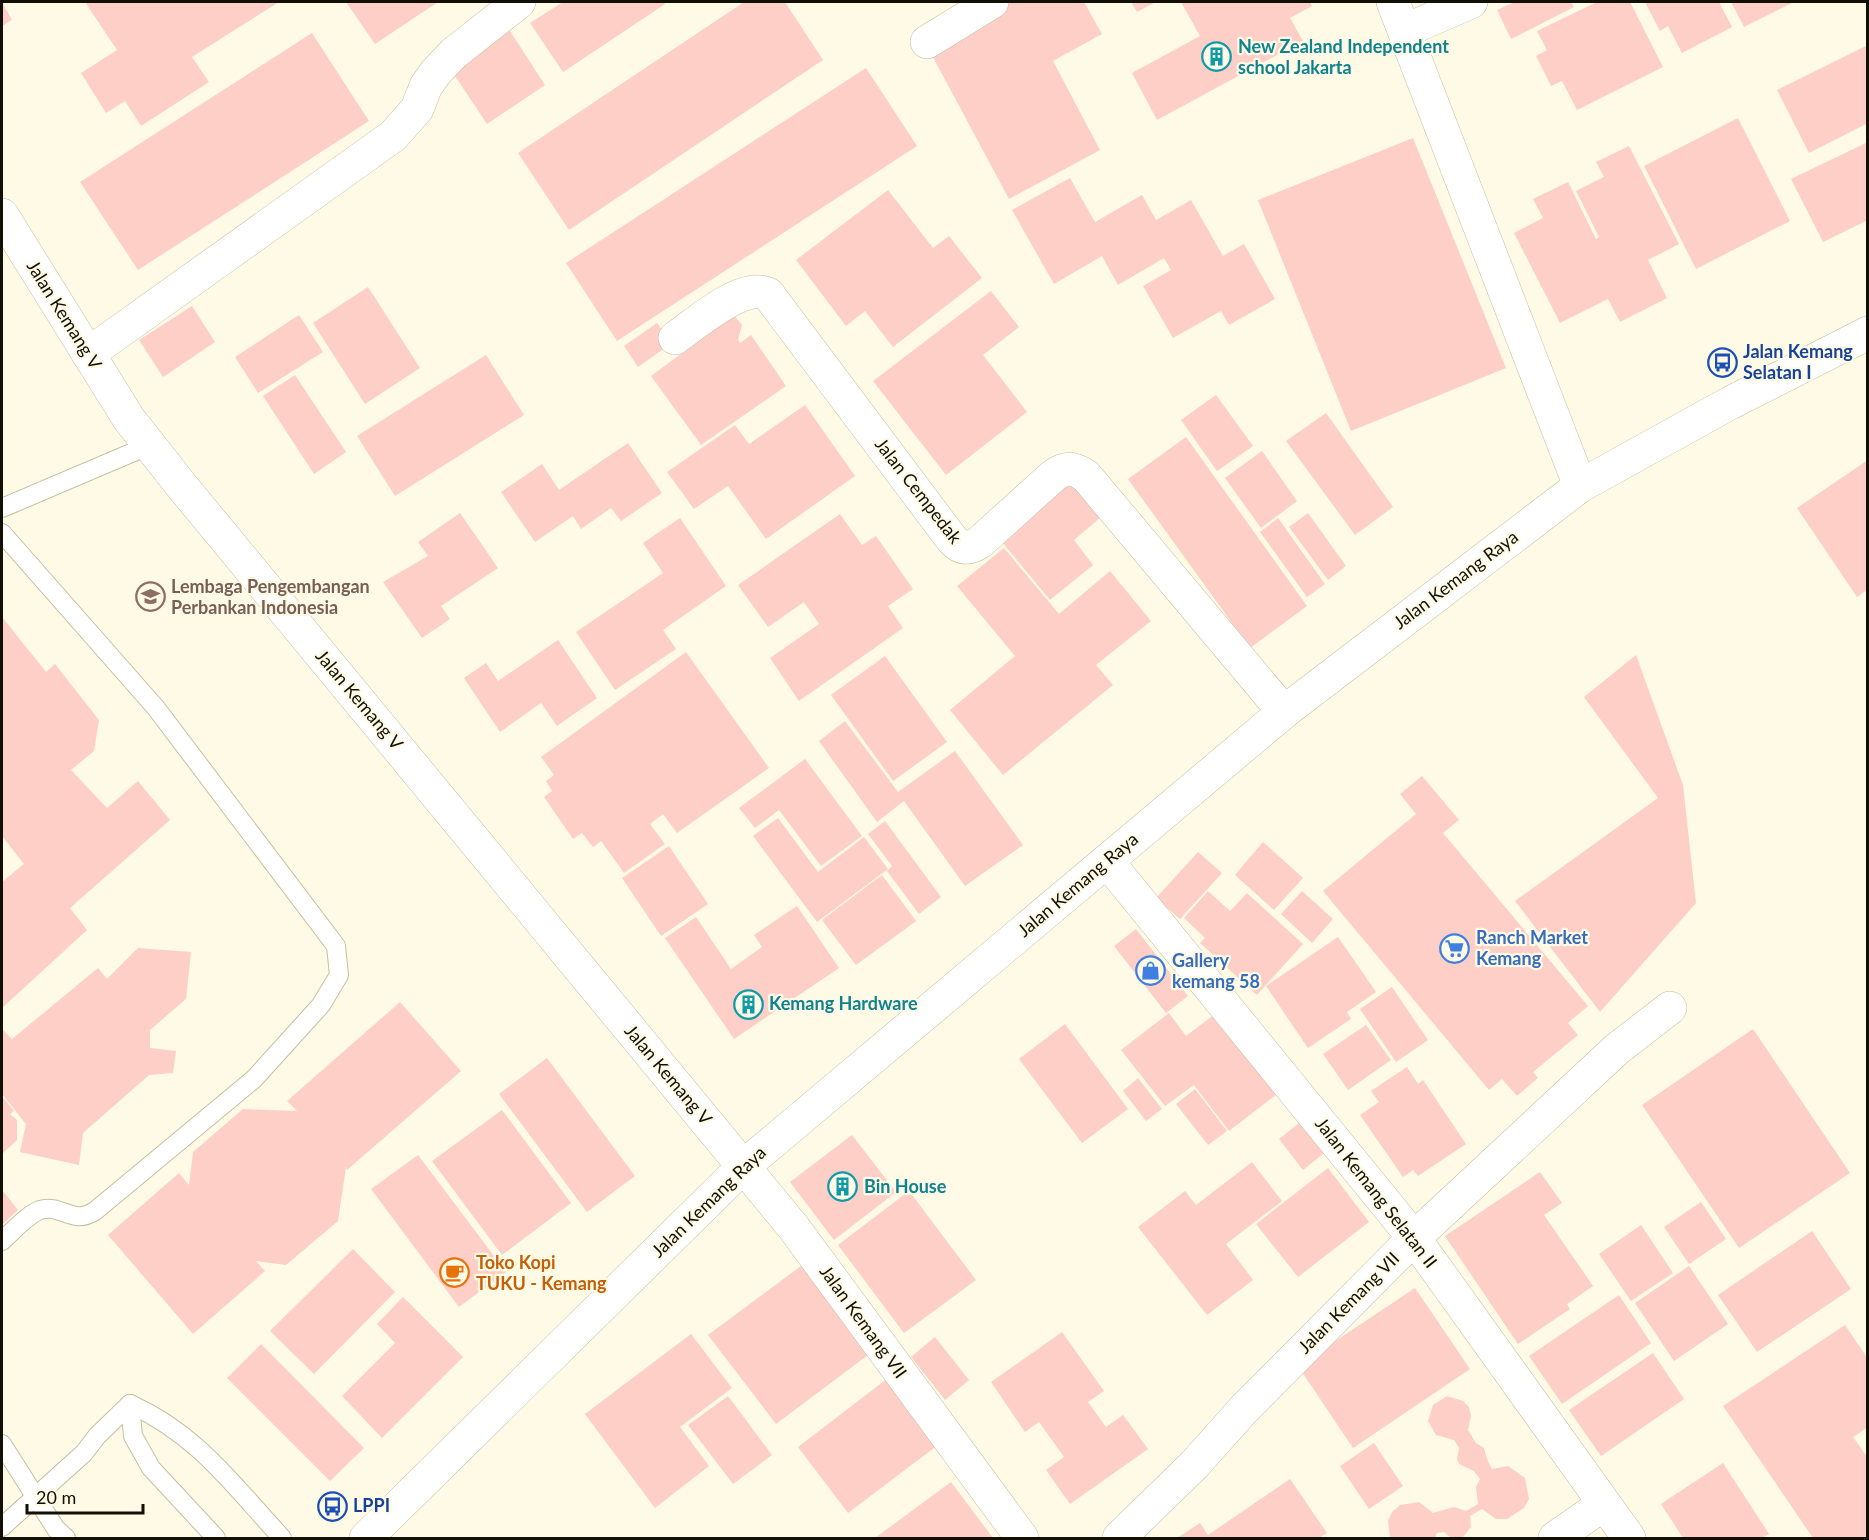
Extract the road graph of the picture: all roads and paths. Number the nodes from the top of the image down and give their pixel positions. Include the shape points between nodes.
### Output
1 (519, 2) edge
2 (992, 2) edge
3 (1471, 2) edge
4 (1400, 16) edge
5 (927, 42) dead end
6 (2, 214) edge
7 (1868, 333) edge
8 (675, 338) dead end
9 (88, 354) junction
10 (150, 445) junction
11 (1580, 486) junction
12 (2, 508) edge
13 (2, 533) edge
14 (1284, 712) junction
15 (1107, 861) junction
16 (1670, 1008) dead end
17 (744, 1166) junction
18 (1414, 1238) junction
19 (2, 1241) edge
20 (130, 1404) junction
21 (2, 1444) edge
22 (37, 1498) junction
23 (1604, 1504) junction
24 (2, 1527) edge
25 (66, 1539) edge
26 (216, 1539) edge
27 (282, 1539) edge
28 (366, 1539) edge
29 (1022, 1539) edge
30 (1119, 1539) edge
31 (1555, 1539) edge
32 (1629, 1539) edge

1 - 9 street via 435,72 417,109 393,136
2 - 5 street
3 - 4 street
4 - 11 street
6 - 9 street, Jalan Kemang V
7 - 11 street, Jalan Kemang Raya
8 - 14 street, Jalan Cempedak via 735,297 759,290 768,294 951,538 964,549 980,542 1053,476 1067,469 1079,471
9 - 10 street, Jalan Kemang V
10 - 12 lane
10 - 17 street, Jalan Kemang V
11 - 14 street, Jalan Kemang Raya
13 - 19 lane via 156,708 336,946 339,975 321,1005 254,1079 95,1211 78,1218 40,1210
14 - 15 street, Jalan Kemang Raya
15 - 17 street, Jalan Kemang Raya
15 - 18 street, Jalan Kemang Selatan II
16 - 18 street, Jalan Kemang VII via 1617,1049
17 - 28 street, Jalan Kemang Raya
17 - 29 street, Jalan Kemang VII via 794,1228
18 - 23 street, Jalan Kemang Selatan II
18 - 30 street, Jalan Kemang VII
20 - 22 lane
20 - 26 lane via 133,1436 151,1468
20 - 27 lane via 189,1438
21 - 22 lane
22 - 24 lane
22 - 25 lane
23 - 31 street
23 - 32 street, Jalan Kemang Selatan II

